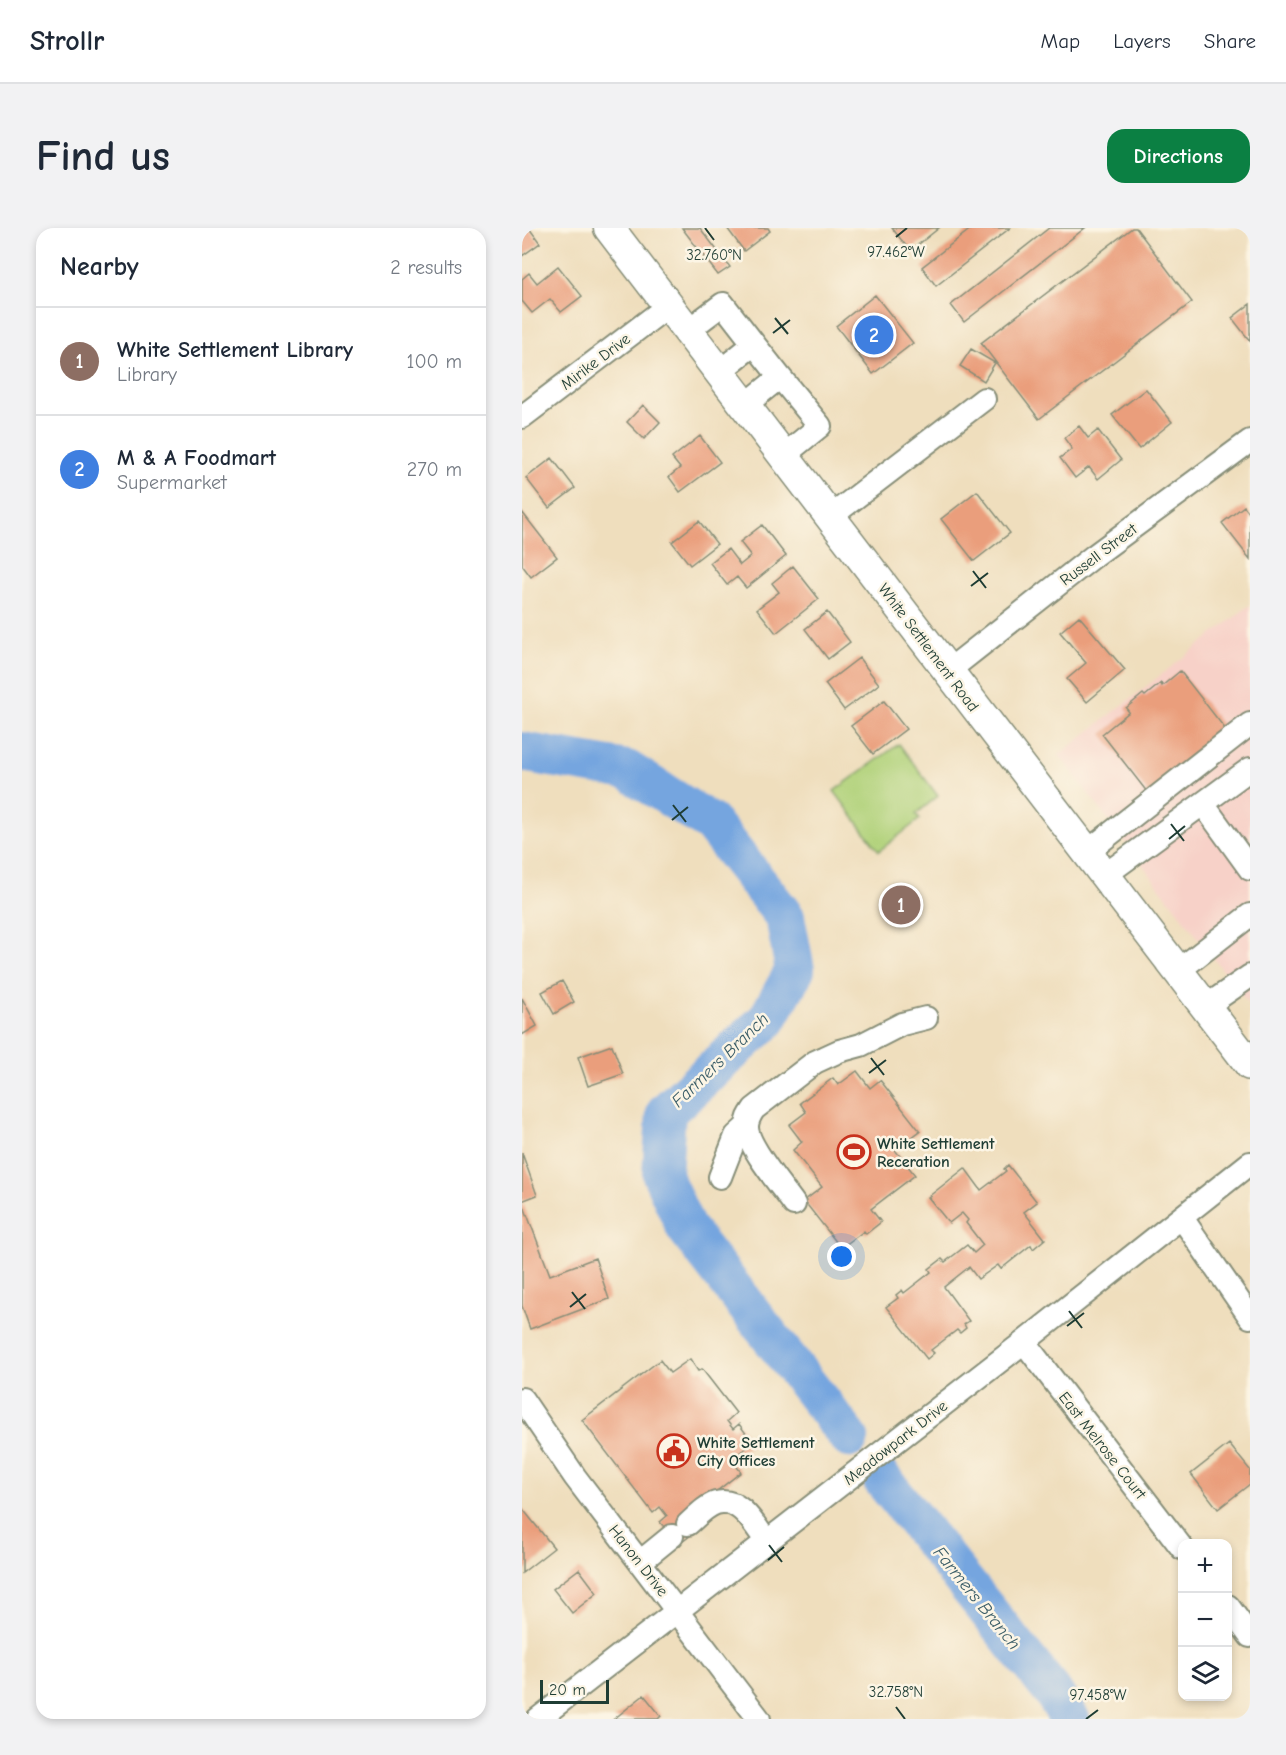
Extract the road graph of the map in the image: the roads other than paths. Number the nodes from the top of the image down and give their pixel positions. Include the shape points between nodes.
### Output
1 (609, 228) edge
2 (668, 306) junction
3 (687, 331) junction
4 (754, 344) junction
5 (718, 372) junction
6 (780, 377) junction
7 (984, 399) dead end
8 (744, 406) junction
9 (522, 417) edge
10 (1250, 441) edge
11 (783, 456) junction
12 (830, 517) junction
13 (948, 671) junction
14 (1250, 724) edge
15 (1250, 769) edge
16 (1203, 804) junction
17 (1096, 864) junction
18 (1250, 869) edge
19 (1250, 915) edge
20 (1178, 971) junction
21 (1250, 976) edge
22 (1205, 1007) junction
23 (926, 1018) dead end
24 (1250, 1065) edge
25 (747, 1126) junction
26 (1250, 1163) edge
27 (720, 1177) dead end
28 (794, 1204) dead end
29 (1182, 1218) junction
30 (1250, 1317) edge
31 (1024, 1342) junction
32 (522, 1399) edge
33 (767, 1542) junction
34 (1178, 1543) edge
35 (640, 1562) junction
36 (678, 1611) junction
37 (1232, 1613) edge
38 (1250, 1636) edge
39 (538, 1719) edge
40 (759, 1719) edge

1 - 2 main road, White Settlement Road
2 - 3 main road, White Settlement Road
2 - 9 street, Mirike Drive
3 - 4 street via 723,304
3 - 5 main road, White Settlement Road
4 - 5 street
4 - 6 street
5 - 8 main road, White Settlement Road
6 - 8 street
6 - 11 street via 820,426
7 - 12 street
8 - 11 main road, White Settlement Road
10 - 13 street, Russell Street via 1094,556
11 - 12 main road, White Settlement Road
12 - 13 main road, White Settlement Road
13 - 17 main road, White Settlement Road
14 - 17 street
15 - 16 street
16 - 17 street
16 - 18 street
17 - 20 main road, White Settlement Road
19 - 20 street
20 - 22 main road, White Settlement Road
21 - 22 street
22 - 24 main road, White Settlement Road
23 - 25 street via 902,1024 861,1046 815,1062 754,1109
25 - 27 street via 736,1136
25 - 28 street via 753,1144
26 - 29 street, Meadowpark Drive
29 - 30 street
29 - 31 street, Meadowpark Drive
31 - 33 street, Meadowpark Drive
31 - 34 street, East Melrose Court
32 - 35 street, Hanon Drive
33 - 35 street via 740,1507 728,1502 715,1504
33 - 36 street, Meadowpark Drive
35 - 36 street, Hanon Drive
36 - 39 street, Meadowpark Drive
36 - 40 street, Hanon Drive
37 - 38 street

